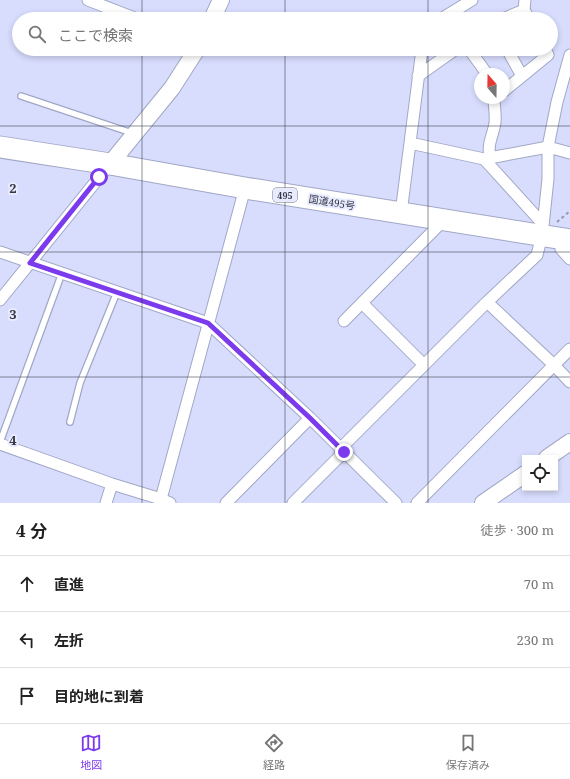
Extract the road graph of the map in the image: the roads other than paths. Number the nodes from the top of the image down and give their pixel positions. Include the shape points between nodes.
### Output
1 (88, 0) edge
2 (221, 0) edge
3 (472, 0) edge
4 (119, 12) edge
5 (215, 12) edge
6 (452, 12) edge
7 (570, 55) edge
8 (193, 56) edge
9 (421, 56) edge
10 (446, 56) edge
11 (474, 56) edge
12 (511, 56) edge
13 (547, 56) edge
14 (483, 68) edge
15 (418, 76) junction
16 (522, 76) junction
17 (510, 86) edge
18 (21, 96) dead end
19 (495, 104) edge
20 (134, 134) junction
21 (410, 143) junction
22 (0, 147) edge
23 (548, 148) junction
24 (570, 153) edge
25 (487, 158) junction
26 (110, 164) junction
27 (245, 188) junction
28 (401, 213) junction
29 (444, 220) junction
30 (542, 230) junction
31 (567, 239) edge
32 (0, 252) edge
33 (570, 258) edge
34 (30, 263) junction
35 (62, 273) junction
36 (117, 292) junction
37 (0, 300) edge
38 (487, 302) junction
39 (362, 303) junction
40 (344, 321) dead end
41 (208, 323) junction
42 (570, 349) edge
43 (424, 365) junction
44 (554, 365) junction
45 (570, 382) edge
46 (310, 418) junction
47 (70, 422) dead end
48 (570, 442) edge
49 (1, 447) edge
50 (342, 451) junction
51 (551, 455) edge
52 (522, 476) edge
53 (112, 484) junction
54 (164, 502) edge
55 (106, 503) edge
56 (226, 503) edge
57 (293, 503) edge
58 (396, 503) edge
59 (417, 503) edge
60 (483, 503) edge

1 - 4 street
2 - 5 street
3 - 6 street
7 - 23 street
8 - 20 street via 172,88
9 - 15 street
10 - 15 street
11 - 14 street
12 - 16 street
13 - 16 street
15 - 21 street
16 - 17 street
18 - 20 lane
19 - 25 street via 495,123
20 - 26 street
21 - 25 street
21 - 28 street
22 - 26 highway, 国道495号 / 495
23 - 24 street
23 - 25 street
23 - 30 street via 548,179
25 - 30 street
26 - 27 highway, 国道495号 / 495
26 - 34 street
27 - 28 highway, 国道495号 / 495
27 - 41 street
28 - 29 highway, 国道495号 / 495
29 - 30 highway, 国道495号 / 495
29 - 39 street
30 - 31 highway, 国道495号 / 495
30 - 38 street via 537,254
31 - 33 street via 561,249
32 - 34 street
34 - 35 street
34 - 37 street
35 - 36 street
35 - 49 lane
36 - 41 street
36 - 47 lane via 80,383
38 - 43 street
38 - 44 street
39 - 40 street
39 - 43 street
41 - 46 street
41 - 54 street
42 - 44 street
43 - 50 street
44 - 45 street
44 - 59 street
46 - 50 street
46 - 56 street
48 - 51 street
49 - 53 street
50 - 57 street
50 - 58 street
52 - 60 street
53 - 54 street
53 - 55 street

